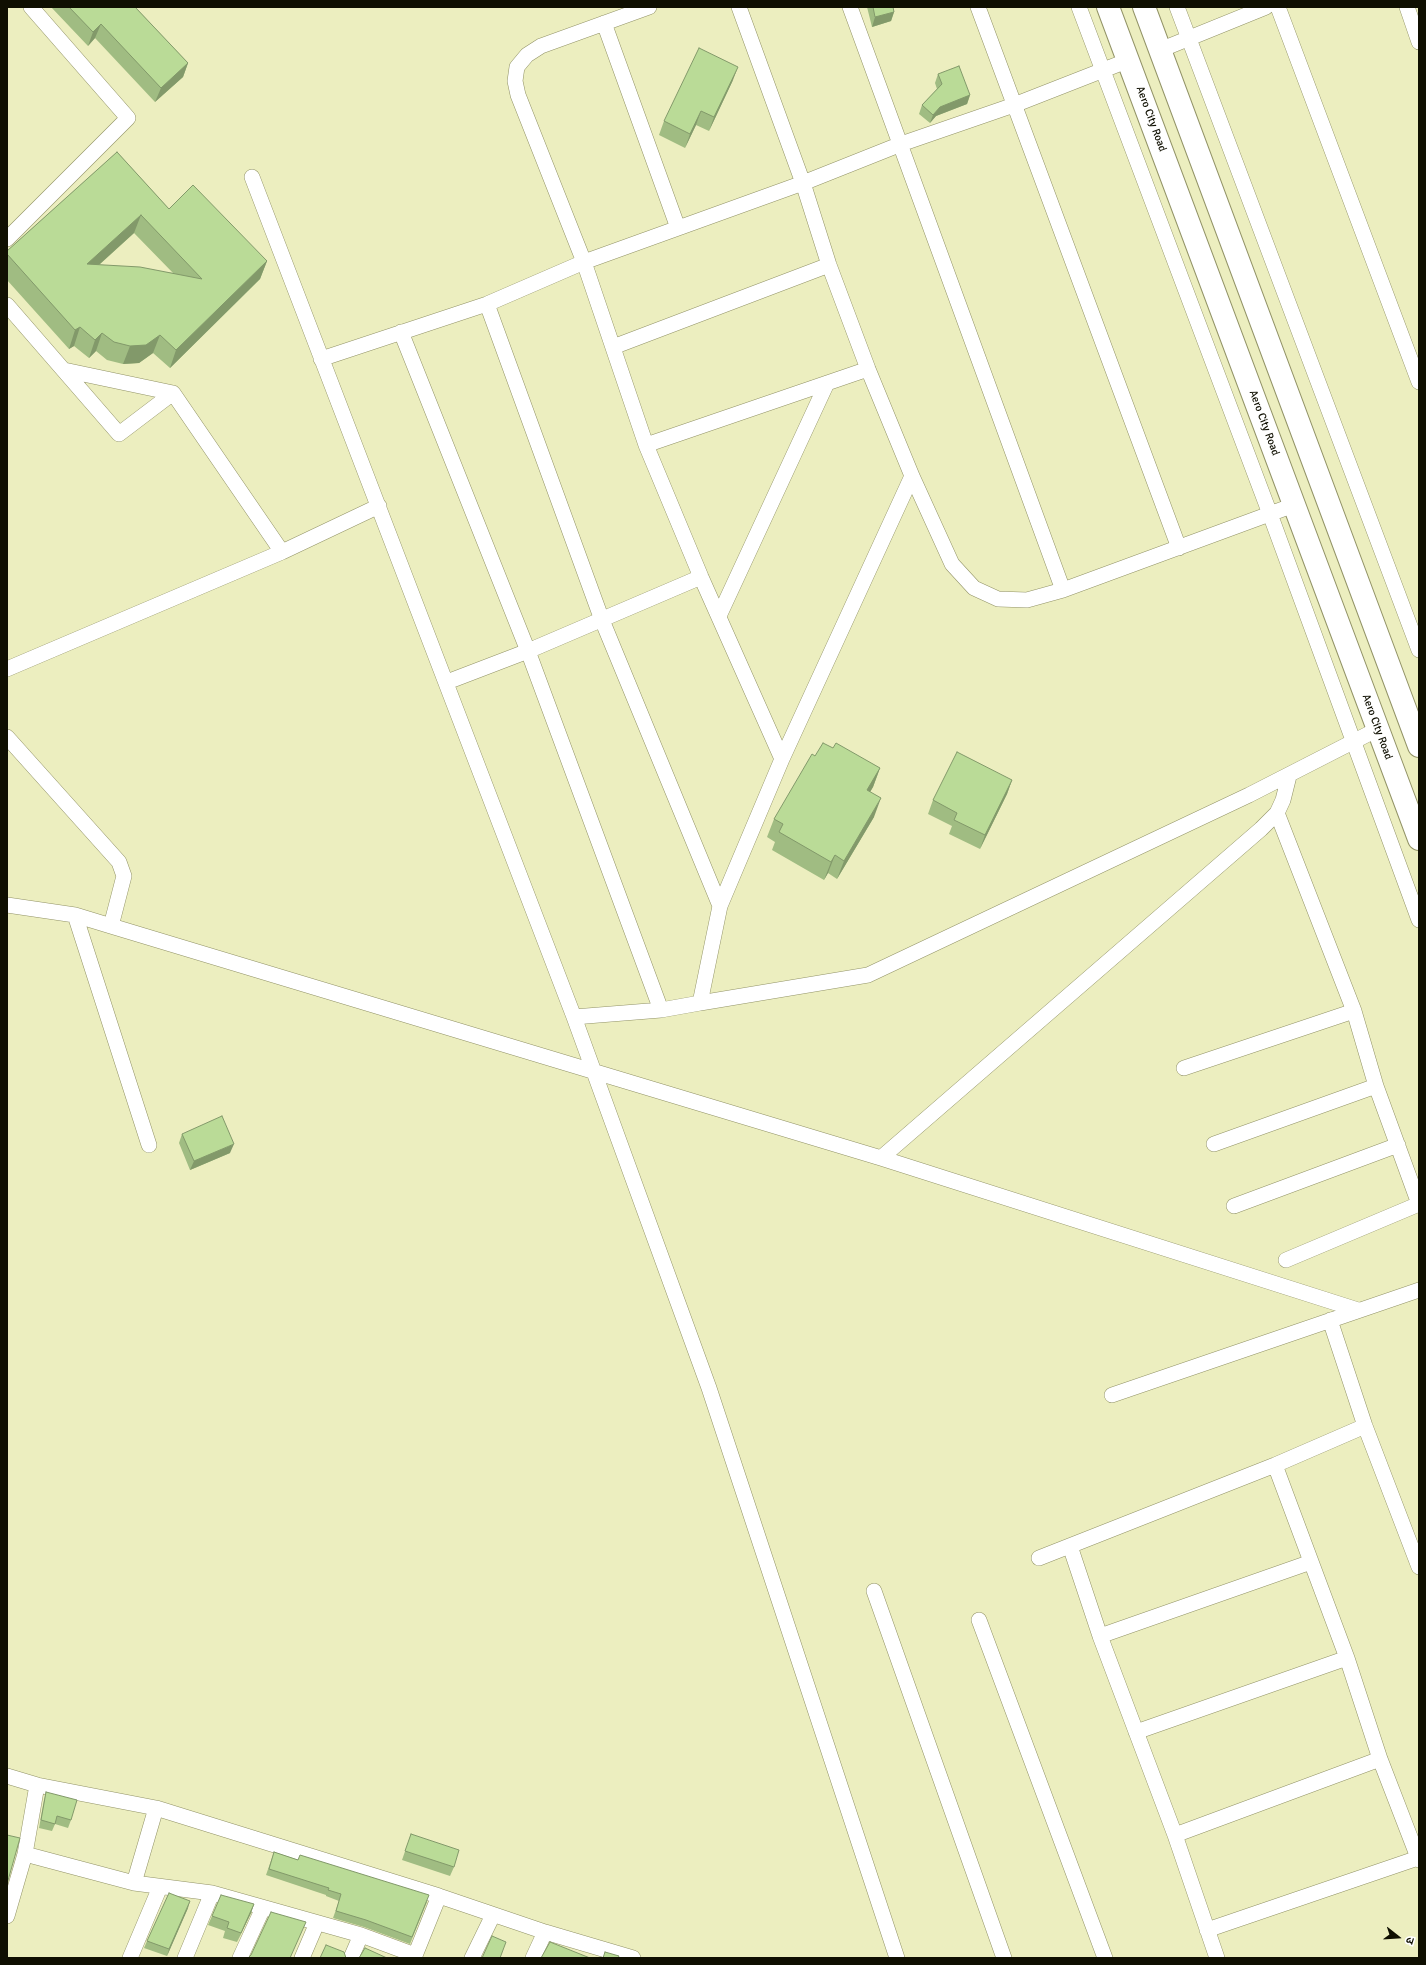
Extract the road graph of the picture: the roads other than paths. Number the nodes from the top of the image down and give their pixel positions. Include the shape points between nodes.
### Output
1 (31, 7) edge
2 (649, 7) edge
3 (739, 7) edge
4 (850, 7) edge
5 (978, 7) edge
6 (1079, 7) edge
7 (1108, 7) edge
8 (1144, 7) edge
9 (1177, 7) edge
10 (1266, 7) edge
11 (1278, 7) edge
12 (1407, 7) edge
13 (604, 24) junction
14 (1189, 38) junction
15 (1419, 42) edge
16 (1160, 50) junction
17 (1129, 60) junction
18 (1103, 72) junction
19 (1014, 105) junction
20 (901, 144) junction
21 (252, 177) dead end
22 (803, 183) junction
23 (678, 228) junction
24 (7, 239) edge
25 (584, 262) junction
26 (829, 265) junction
27 (487, 304) junction
28 (7, 305) edge
29 (401, 332) junction
30 (614, 347) junction
31 (321, 359) junction
32 (868, 369) junction
33 (64, 370) junction
34 (1419, 382) edge
35 (827, 383) junction
36 (173, 393) junction
37 (646, 446) junction
38 (912, 476) junction
39 (1294, 505) junction
40 (379, 506) junction
41 (1270, 514) junction
42 (1179, 548) junction
43 (282, 552) junction
44 (702, 577) junction
45 (1063, 590) junction
46 (719, 616) junction
47 (602, 620) junction
48 (1419, 650) edge
49 (528, 651) junction
50 (7, 669) edge
51 (447, 682) junction
52 (1378, 729) junction
53 (7, 738) edge
54 (1353, 743) junction
55 (1419, 746) edge
56 (782, 759) junction
57 (1289, 776) junction
58 (1277, 813) junction
59 (1419, 839) edge
60 (7, 905) edge
61 (720, 906) junction
62 (75, 915) junction
63 (1419, 920) edge
64 (111, 926) junction
65 (700, 1003) junction
66 (661, 1010) junction
67 (1354, 1011) junction
68 (574, 1017) junction
69 (1184, 1068) dead end
70 (594, 1072) junction
71 (1376, 1086) junction
72 (1214, 1144) dead end
73 (150, 1145) dead end
74 (1398, 1145) junction
75 (881, 1158) junction
76 (1419, 1204) edge
77 (1234, 1206) dead end
78 (1286, 1260) dead end
79 (1419, 1290) edge
80 (1358, 1310) junction
81 (1330, 1320) junction
82 (1112, 1395) dead end
83 (1365, 1426) junction
84 (1275, 1465) junction
85 (1070, 1546) junction
86 (1039, 1558) dead end
87 (1311, 1562) junction
88 (1419, 1567) edge
89 (874, 1591) dead end
90 (979, 1620) dead end
91 (1100, 1636) junction
92 (1347, 1658) junction
93 (1136, 1732) junction
94 (1380, 1759) junction
95 (7, 1776) edge
96 (37, 1785) junction
97 (156, 1808) junction
98 (1175, 1835) junction
99 (25, 1854) junction
100 (1419, 1859) edge
101 (134, 1883) junction
102 (160, 1886) junction
103 (212, 1893) junction
104 (438, 1896) junction
105 (263, 1908) junction
106 (493, 1915) junction
107 (7, 1916) edge
108 (317, 1923) junction
109 (1207, 1930) junction
110 (546, 1932) junction
111 (361, 1935) junction
112 (415, 1956) edge
113 (130, 1958) edge
114 (185, 1958) edge
115 (240, 1958) edge
116 (302, 1958) edge
117 (351, 1958) edge
118 (472, 1958) edge
119 (533, 1958) edge
120 (633, 1958) edge
121 (897, 1958) edge
122 (1004, 1958) edge
123 (1105, 1958) edge
124 (1217, 1958) edge

1 - 24 street via 128,118
2 - 13 street
3 - 22 street
4 - 20 street
5 - 19 street
6 - 18 street
7 - 17 street, Aero City Road
8 - 16 street
9 - 14 street
10 - 14 street
11 - 34 street
12 - 15 street
13 - 23 street
13 - 25 street via 541,46 527,55 517,67 515,81 518,96
14 - 16 street
14 - 48 street
16 - 55 street
17 - 18 street
17 - 39 street, Aero City Road
18 - 19 street
18 - 41 street
19 - 20 street
19 - 42 street
20 - 22 street
20 - 45 street
21 - 31 street
22 - 23 street
22 - 26 street
23 - 25 street
25 - 27 street
25 - 30 street
26 - 30 street
26 - 32 street
27 - 29 street
27 - 47 street
28 - 33 street
29 - 31 street
29 - 49 street
30 - 37 street
31 - 40 street
32 - 35 street
32 - 38 street
33 - 36 street
33 - 36 street via 119,434
35 - 37 street
35 - 46 street
36 - 43 street
37 - 44 street
38 - 45 street via 952,564 974,588 998,599 1027,600
38 - 56 street
39 - 41 street
39 - 52 street, Aero City Road
40 - 43 street
40 - 51 street
41 - 42 street
41 - 54 street
42 - 45 street
43 - 50 street
44 - 46 street
44 - 47 street
46 - 56 street
47 - 49 street
47 - 61 street
49 - 51 street
49 - 66 street
51 - 68 street
52 - 54 street
52 - 59 street, Aero City Road
53 - 64 street via 119,862 124,876
54 - 57 street
54 - 63 street
56 - 61 street
57 - 58 street
57 - 65 street via 868,975
58 - 67 street
58 - 75 street
60 - 62 street
61 - 65 street
62 - 64 street
62 - 73 street
64 - 70 street
65 - 66 street
66 - 68 street
67 - 69 street
67 - 71 street
68 - 70 street
70 - 75 street
70 - 121 street via 710,1388
71 - 72 street
71 - 74 street
74 - 76 street
74 - 77 street
75 - 80 street
76 - 78 street
79 - 80 street
80 - 81 street
81 - 82 street
81 - 83 street
83 - 84 street
83 - 88 street
84 - 85 street
84 - 87 street
85 - 86 street
85 - 91 street
87 - 91 street
87 - 92 street
89 - 122 street
90 - 123 street
91 - 93 street
92 - 93 street
92 - 94 street
93 - 98 street
94 - 98 street
94 - 100 street
95 - 96 street
96 - 97 street
96 - 99 street
97 - 101 street
97 - 104 street
98 - 109 street
99 - 101 street
99 - 107 street
100 - 109 street
101 - 102 street
102 - 103 street
102 - 113 street
103 - 105 street
103 - 114 street
104 - 106 street
104 - 112 street
105 - 108 street
105 - 115 street
106 - 110 street
106 - 118 street
108 - 111 street
108 - 116 street
109 - 124 street
110 - 119 street
110 - 120 street
111 - 112 street
111 - 117 street

